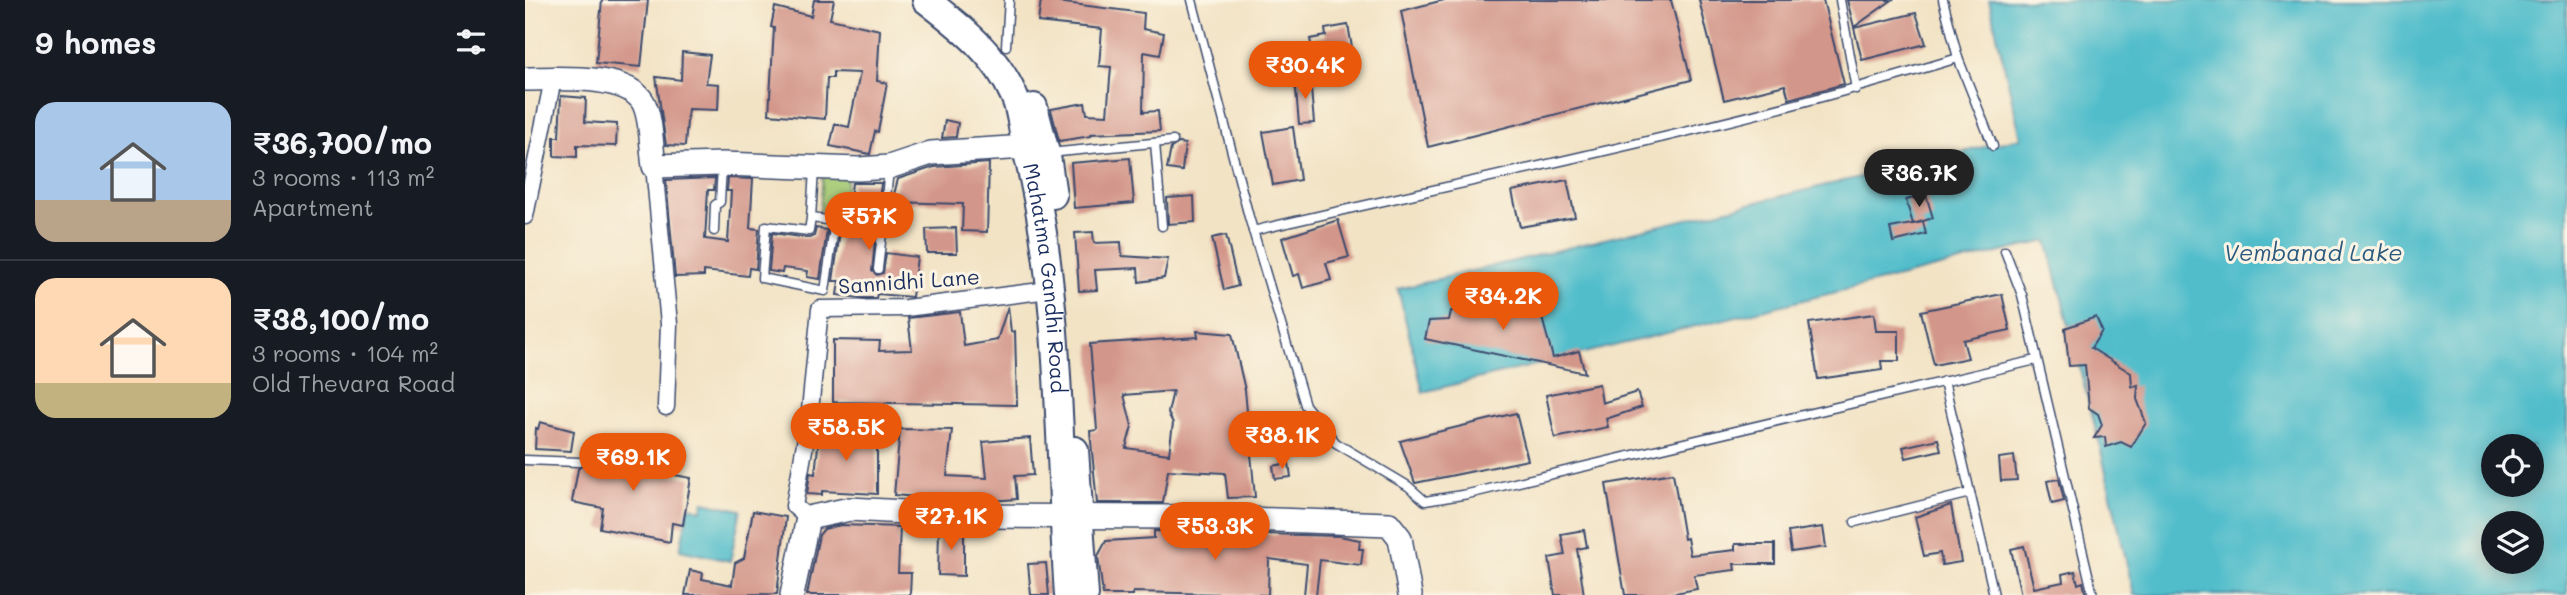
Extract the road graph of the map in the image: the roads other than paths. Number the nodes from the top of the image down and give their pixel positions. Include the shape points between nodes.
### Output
1 (926, 0) edge
2 (952, 0) edge
3 (1009, 0) edge
4 (1192, 0) edge
5 (1840, 0) edge
6 (1943, 0) edge
7 (999, 52) junction
8 (1958, 58) junction
9 (525, 79) edge
10 (552, 79) junction
11 (1856, 89) junction
12 (1173, 141) dead end
13 (1155, 142) junction
14 (1993, 146) dead end
15 (1036, 150) junction
16 (722, 164) junction
17 (655, 166) junction
18 (814, 167) junction
19 (889, 167) junction
20 (525, 216) edge
21 (811, 218) junction
22 (1163, 226) dead end
23 (1253, 230) junction
24 (714, 232) dead end
25 (2005, 251) dead end
26 (879, 269) dead end
27 (1049, 290) junction
28 (2036, 360) junction
29 (1944, 381) junction
30 (666, 407) dead end
31 (525, 460) edge
32 (579, 462) dead end
33 (1970, 494) junction
34 (808, 518) junction
35 (1072, 518) junction
36 (1855, 522) dead end
37 (792, 595) edge
38 (1067, 595) edge
39 (1085, 595) edge
40 (1410, 595) edge
41 (1994, 595) edge
42 (2093, 595) edge

1 - 7 main road, Mahatma Gandhi Road
2 - 7 main road, Mahatma Gandhi Road
3 - 7 lane
4 - 23 lane
5 - 11 lane
6 - 8 lane
7 - 15 main road, Mahatma Gandhi Road
8 - 11 lane
8 - 14 lane
9 - 10 street
10 - 17 street via 618,83 634,91 644,104
10 - 20 street
11 - 23 lane
12 - 13 lane
13 - 15 lane
13 - 22 lane
15 - 19 street via 931,153
15 - 27 main road, Mahatma Gandhi Road
15 - 35 main road, Mahatma Gandhi Road via 1067,326
16 - 17 street
16 - 18 street
16 - 24 lane
17 - 30 street via 669,324
18 - 19 street
18 - 21 lane
19 - 26 lane
21 - 21 lane via 835,222 825,291 762,278 766,226 809,231
23 - 29 lane via 1305,405 1336,443 1426,500 1468,494
25 - 28 lane via 2022,295
27 - 34 street, Sannidhi Lane via 906,308 820,309 795,506
27 - 35 main road, Mahatma Gandhi Road
28 - 29 lane
28 - 42 lane
29 - 33 lane
31 - 32 lane
33 - 36 lane
33 - 41 lane
34 - 35 street via 850,509
34 - 37 street
35 - 38 main road, Mahatma Gandhi Road
35 - 39 main road, Mahatma Gandhi Road
35 - 40 street via 1389,524 1400,538

